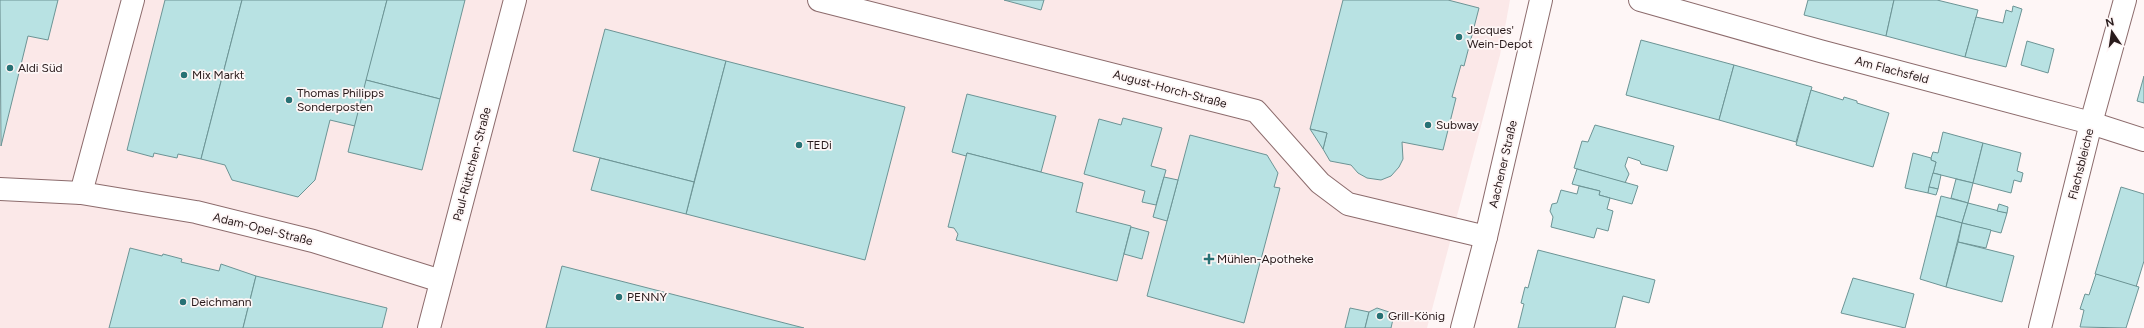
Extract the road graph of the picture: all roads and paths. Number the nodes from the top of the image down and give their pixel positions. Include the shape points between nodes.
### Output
1 (134, 0) edge
2 (515, 0) edge
3 (819, 0) edge
4 (1541, 0) edge
5 (1640, 0) edge
6 (2125, 0) edge
7 (2091, 123) junction
8 (2144, 140) edge
9 (0, 189) edge
10 (82, 193) junction
11 (1486, 238) junction
12 (441, 281) junction
13 (429, 328) edge
14 (1462, 328) edge
15 (2040, 328) edge

1 - 10 street
2 - 12 street, Paul-Rüttchen-Straße
3 - 11 street, August-Horch-Straße via 1256,111 1320,183 1348,204
4 - 11 street, Aachener Straße
5 - 7 street, Am Flachsfeld
6 - 7 street, Flachsbleiche
7 - 8 street, Am Flachsfeld
7 - 15 street, Flachsbleiche
9 - 10 street, Adam-Opel-Straße
10 - 12 street, Adam-Opel-Straße via 196,212 313,241
11 - 14 street, Aachener Straße
12 - 13 street, Paul-Rüttchen-Straße

